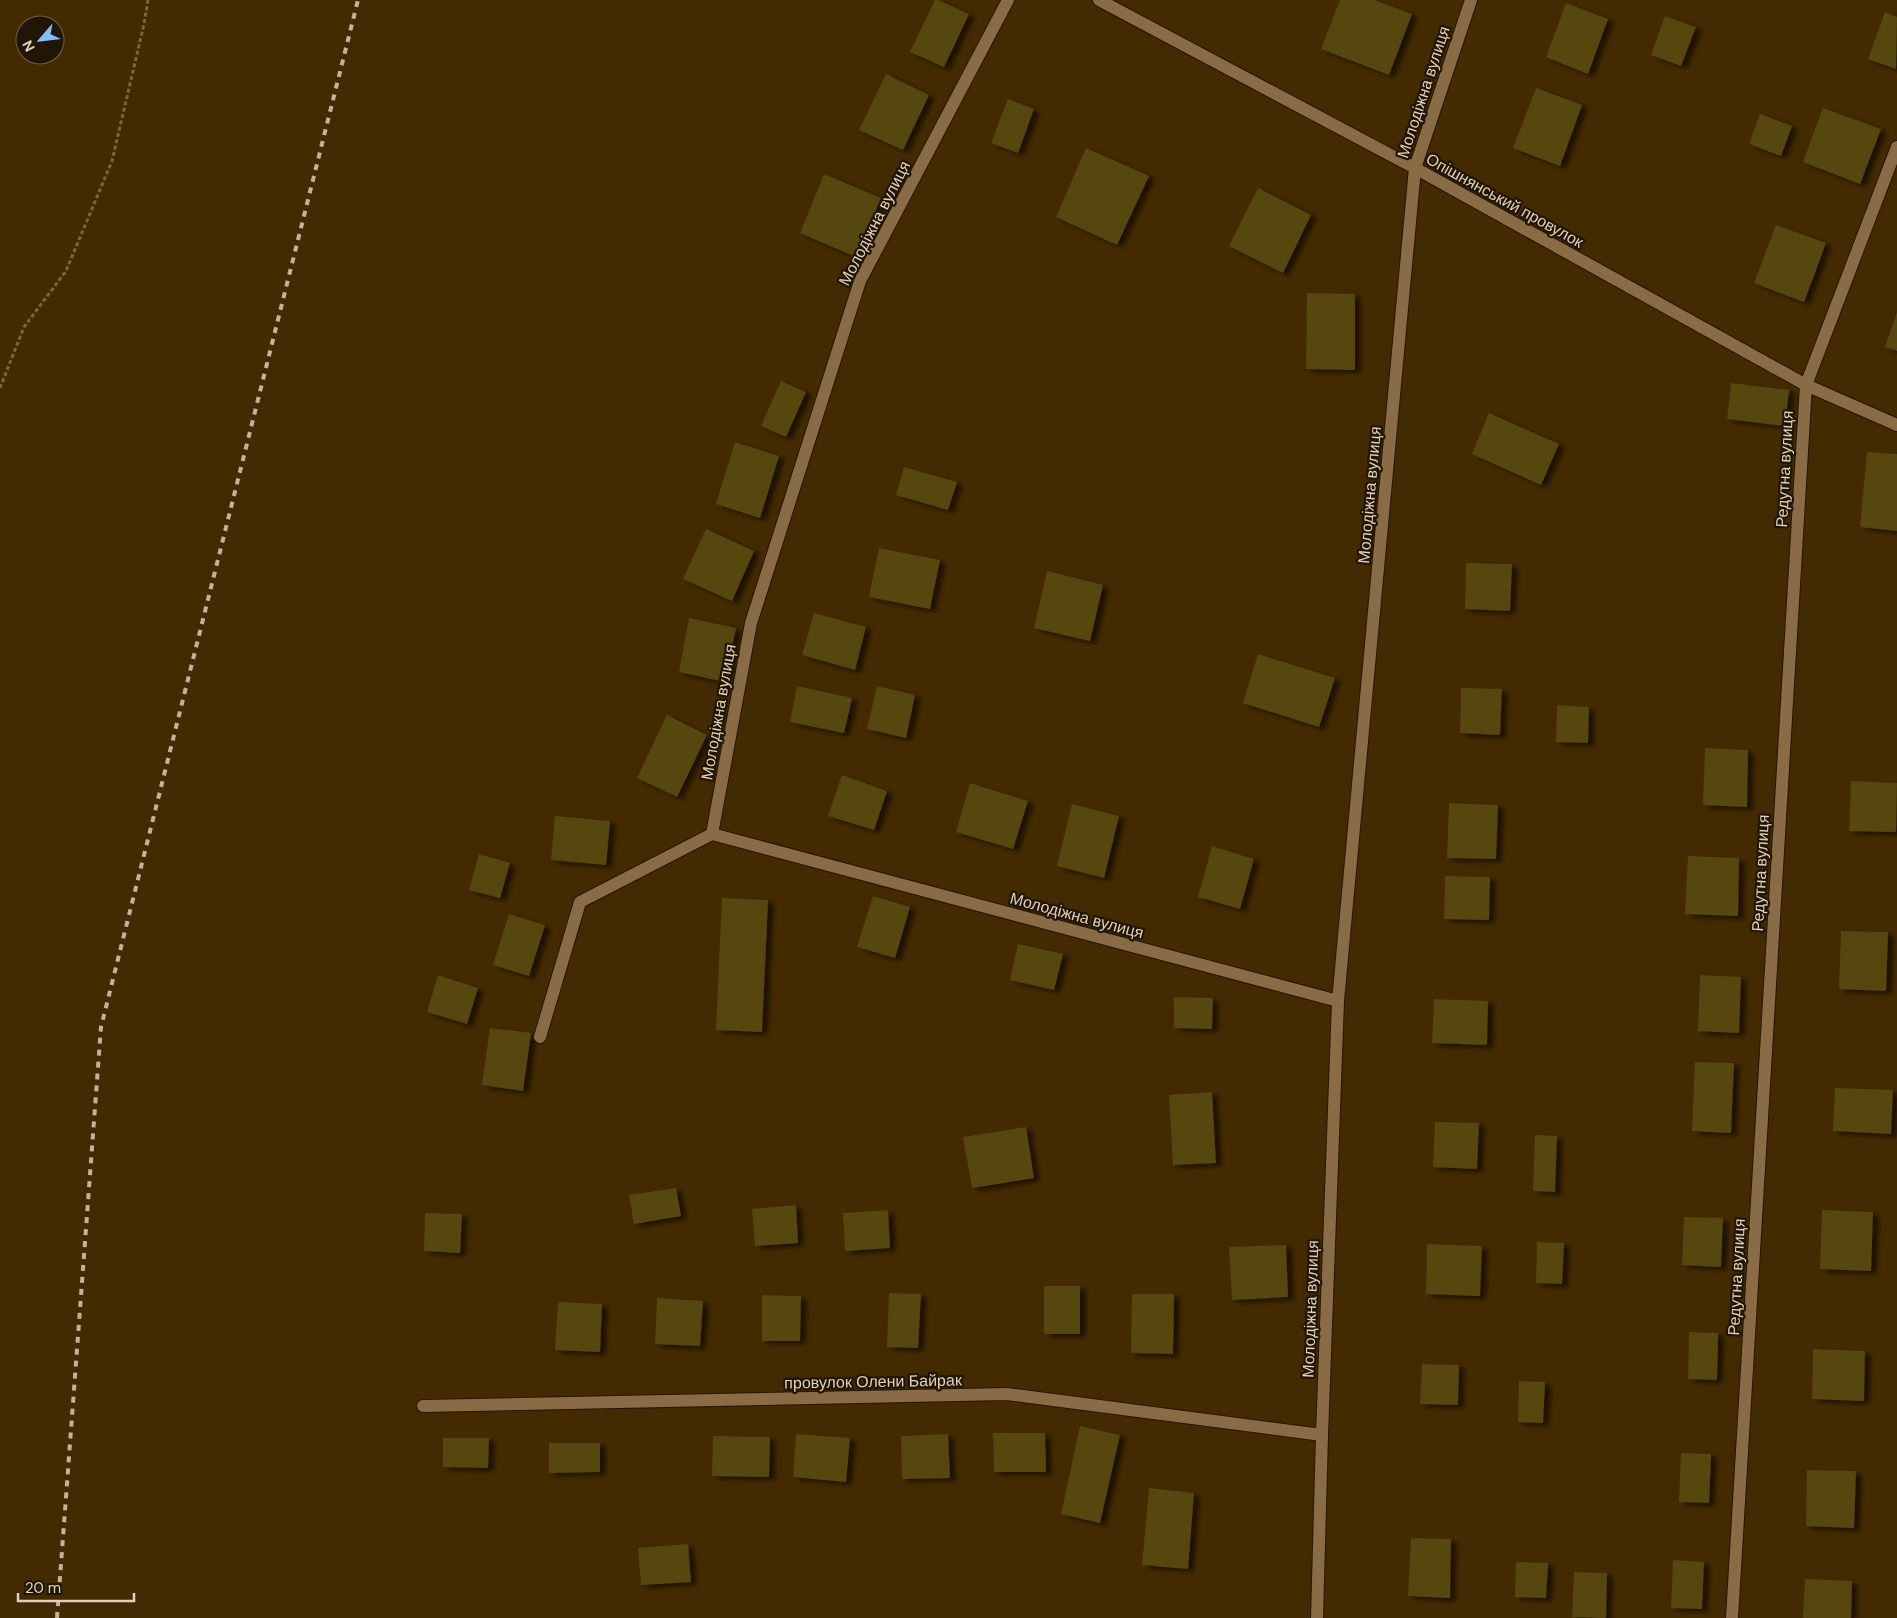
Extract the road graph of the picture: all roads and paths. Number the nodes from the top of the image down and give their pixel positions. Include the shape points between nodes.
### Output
1 (148, 0) edge
2 (1008, 0) edge
3 (1099, 0) edge
4 (1471, 0) edge
5 (1897, 147) edge
6 (1415, 168) junction
7 (1806, 385) junction
8 (0, 388) edge
9 (1897, 425) edge
10 (712, 834) junction
11 (1338, 1001) junction
12 (540, 1037) dead end
13 (423, 1406) dead end
14 (1322, 1434) junction
15 (1317, 1618) edge
16 (1732, 1618) edge

1 - 8 path via 112,162 66,271 24,327
2 - 10 street, Молодіжна вулиця via 860,282 751,623
3 - 6 street, Опішнянський провулок
4 - 6 street, Молодіжна вулиця
5 - 7 street, Редутна вулиця
6 - 7 street, Опішнянський провулок
6 - 11 street, Молодіжна вулиця
7 - 9 street, Опішнянський провулок
7 - 16 street, Редутна вулиця
10 - 11 street, Молодіжна вулиця
10 - 12 street via 580,902
11 - 14 street, Молодіжна вулиця
13 - 14 street, провулок Олени Байрак via 1007,1394
14 - 15 street, Молодіжна вулиця

